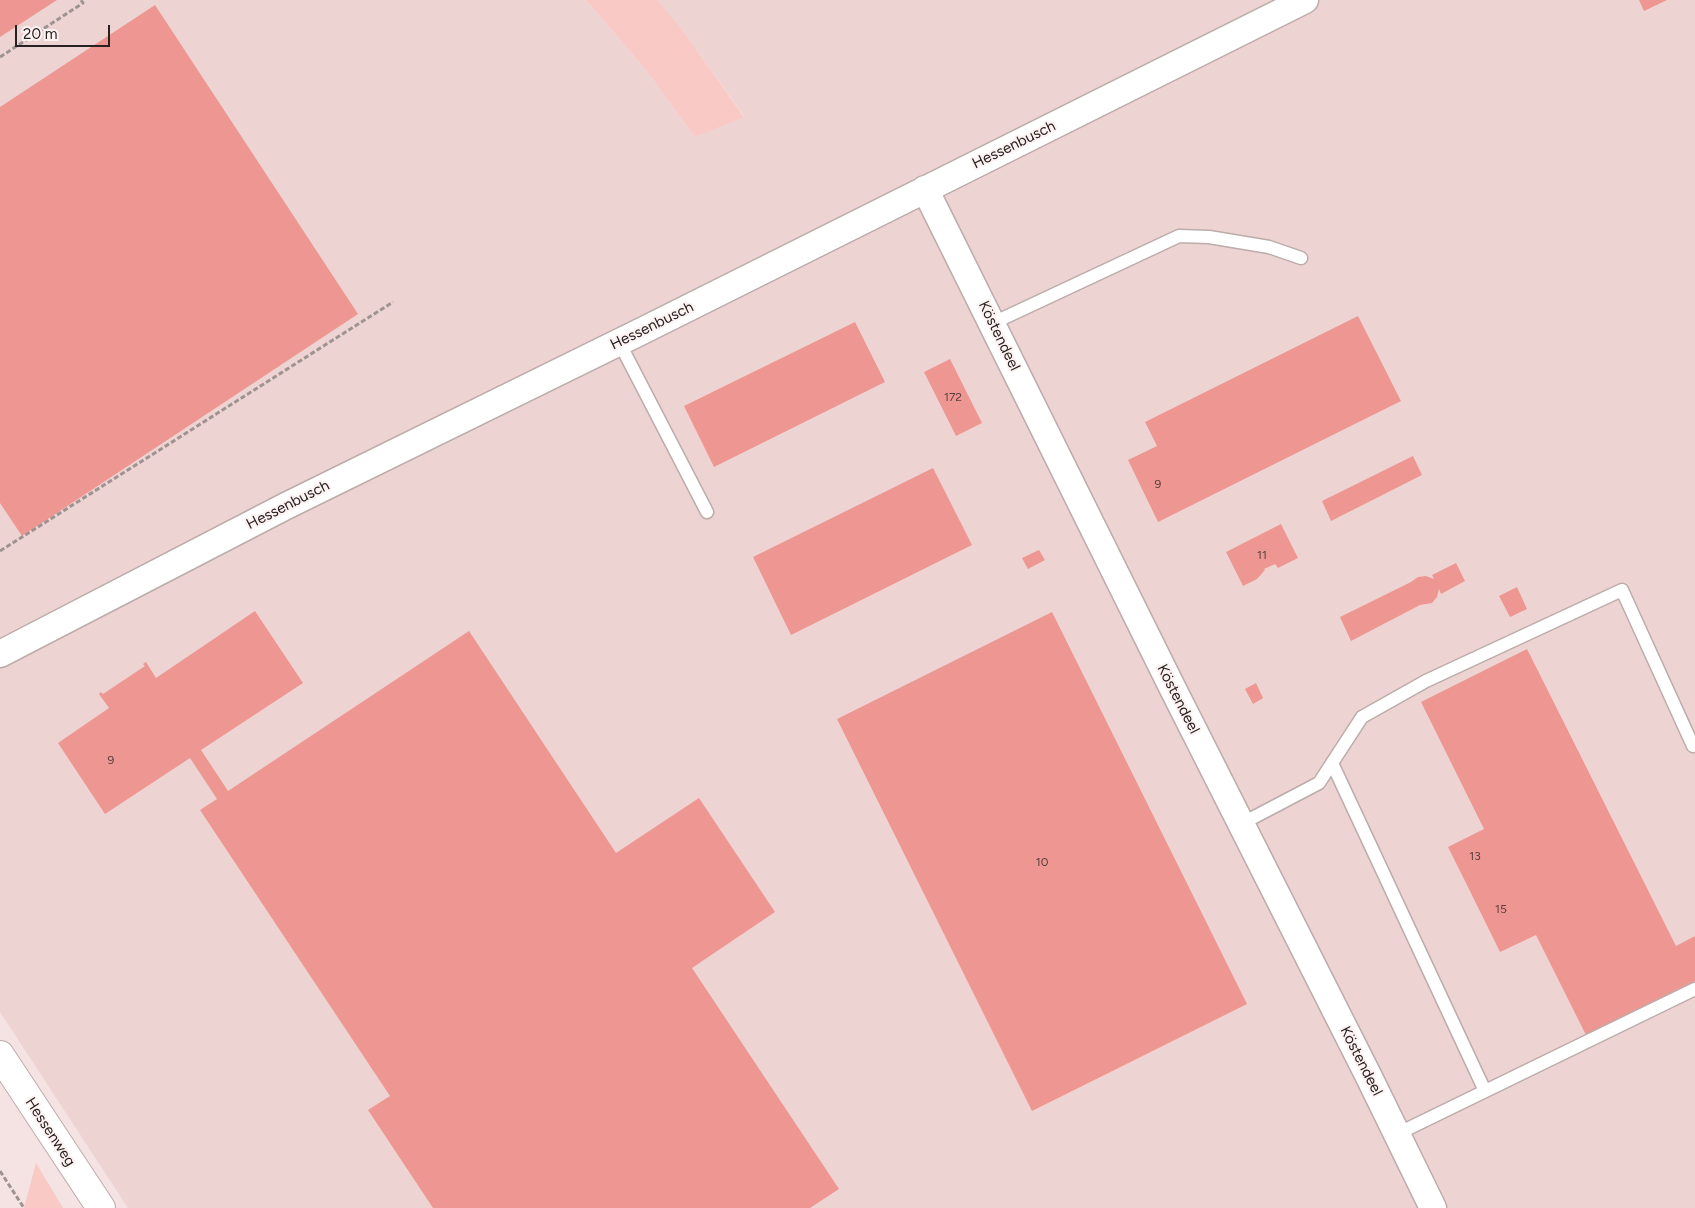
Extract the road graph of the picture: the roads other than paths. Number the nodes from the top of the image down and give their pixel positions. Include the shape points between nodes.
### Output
1 (1305, 0) edge
2 (926, 189) junction
3 (1300, 258) dead end
4 (993, 324) junction
5 (619, 342) junction
6 (707, 512) dead end
7 (0, 654) edge
8 (1693, 746) dead end
9 (1332, 763) junction
10 (1241, 824) junction
11 (1695, 989) edge
12 (0, 1055) edge
13 (1485, 1091) junction
14 (1397, 1134) junction
15 (101, 1208) edge
16 (1433, 1208) edge

1 - 2 street, Hessenbusch
2 - 4 street, Köstendeel
2 - 5 street, Hessenbusch
3 - 4 lane via 1260,246 1209,237 1180,236
4 - 10 street, Köstendeel
5 - 6 lane
5 - 7 street, Hessenbusch via 286,506
8 - 9 lane via 1622,590 1426,681 1362,717
9 - 10 lane via 1319,783
9 - 13 lane
10 - 14 street, Köstendeel
11 - 13 lane
12 - 15 street, Hessenweg
13 - 14 lane
14 - 16 street, Köstendeel

